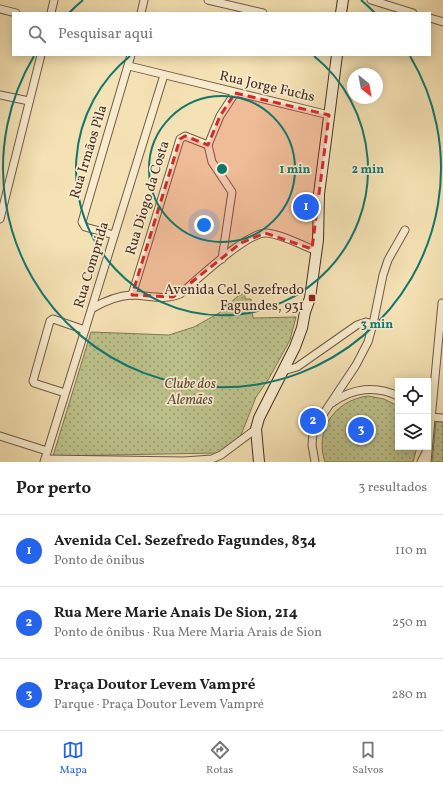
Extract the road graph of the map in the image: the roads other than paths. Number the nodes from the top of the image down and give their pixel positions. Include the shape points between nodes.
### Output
1 (54, 0) edge
2 (144, 0) edge
3 (208, 0) edge
4 (337, 0) edge
5 (343, 0) edge
6 (371, 0) edge
7 (0, 9) edge
8 (12, 12) edge
9 (51, 12) edge
10 (141, 12) edge
11 (259, 12) edge
12 (337, 12) edge
13 (341, 12) edge
14 (410, 12) edge
15 (431, 18) edge
16 (443, 22) edge
17 (41, 56) edge
18 (132, 56) edge
19 (337, 56) edge
20 (129, 66) junction
21 (164, 75) junction
22 (235, 93) junction
23 (0, 95) edge
24 (29, 101) junction
25 (329, 115) junction
26 (208, 145) junction
27 (4, 188) edge
28 (0, 219) edge
29 (405, 230) dead end
30 (114, 235) junction
31 (314, 250) junction
32 (222, 259) junction
33 (132, 295) junction
34 (442, 303) edge
35 (93, 308) junction
36 (374, 324) junction
37 (85, 330) junction
38 (284, 371) junction
39 (346, 379) junction
40 (355, 391) junction
41 (65, 393) junction
42 (395, 395) edge
43 (330, 404) junction
44 (430, 414) edge
45 (431, 417) edge
46 (443, 418) edge
47 (256, 429) junction
48 (0, 436) edge
49 (426, 450) edge
50 (428, 450) edge
51 (47, 451) junction
52 (44, 460) edge
53 (155, 462) edge
54 (259, 462) edge
55 (315, 462) edge
56 (421, 462) edge
57 (428, 462) edge

1 - 9 street
2 - 10 street
3 - 11 street
4 - 12 main road
5 - 13 main road
6 - 14 street
7 - 8 street
15 - 16 street
17 - 24 street
18 - 20 street, Rua Irmãos Pìla
19 - 25 main road
20 - 21 street, Rua Jorge Fuchs
20 - 30 street, Rua Irmãos Pìla via 82,222 85,227
21 - 22 street, Rua Jorge Fuchs
21 - 30 street, Rua Comprida
22 - 25 street, Rua Jorge Fuchs
22 - 26 street via 220,116
23 - 24 street
24 - 27 street
25 - 31 main road
26 - 32 street via 212,162 232,192
26 - 33 street, Rua Diogo da Costa via 185,136 180,139
27 - 28 street
29 - 36 street via 388,260 383,275
30 - 35 street, Rua Comprida
31 - 32 street via 265,233 241,243
31 - 38 main road via 310,298 302,328
32 - 33 street via 173,297
33 - 35 street via 107,300
34 - 44 street
35 - 37 street, Rua Comprida
36 - 38 street via 366,322 354,327 297,367
36 - 39 street via 364,352
37 - 41 street, Rua Comprida
37 - 41 street via 53,319 50,321 33,381
38 - 47 main road via 266,402
39 - 40 street
39 - 43 street
40 - 42 street via 378,389
40 - 43 street
41 - 51 street, Rua Comprida
43 - 55 street via 313,433
45 - 46 street
47 - 53 street via 212,459
47 - 54 main road
48 - 51 street
49 - 56 street
50 - 57 street
51 - 52 street, Rua Comprida
52 - 53 street

